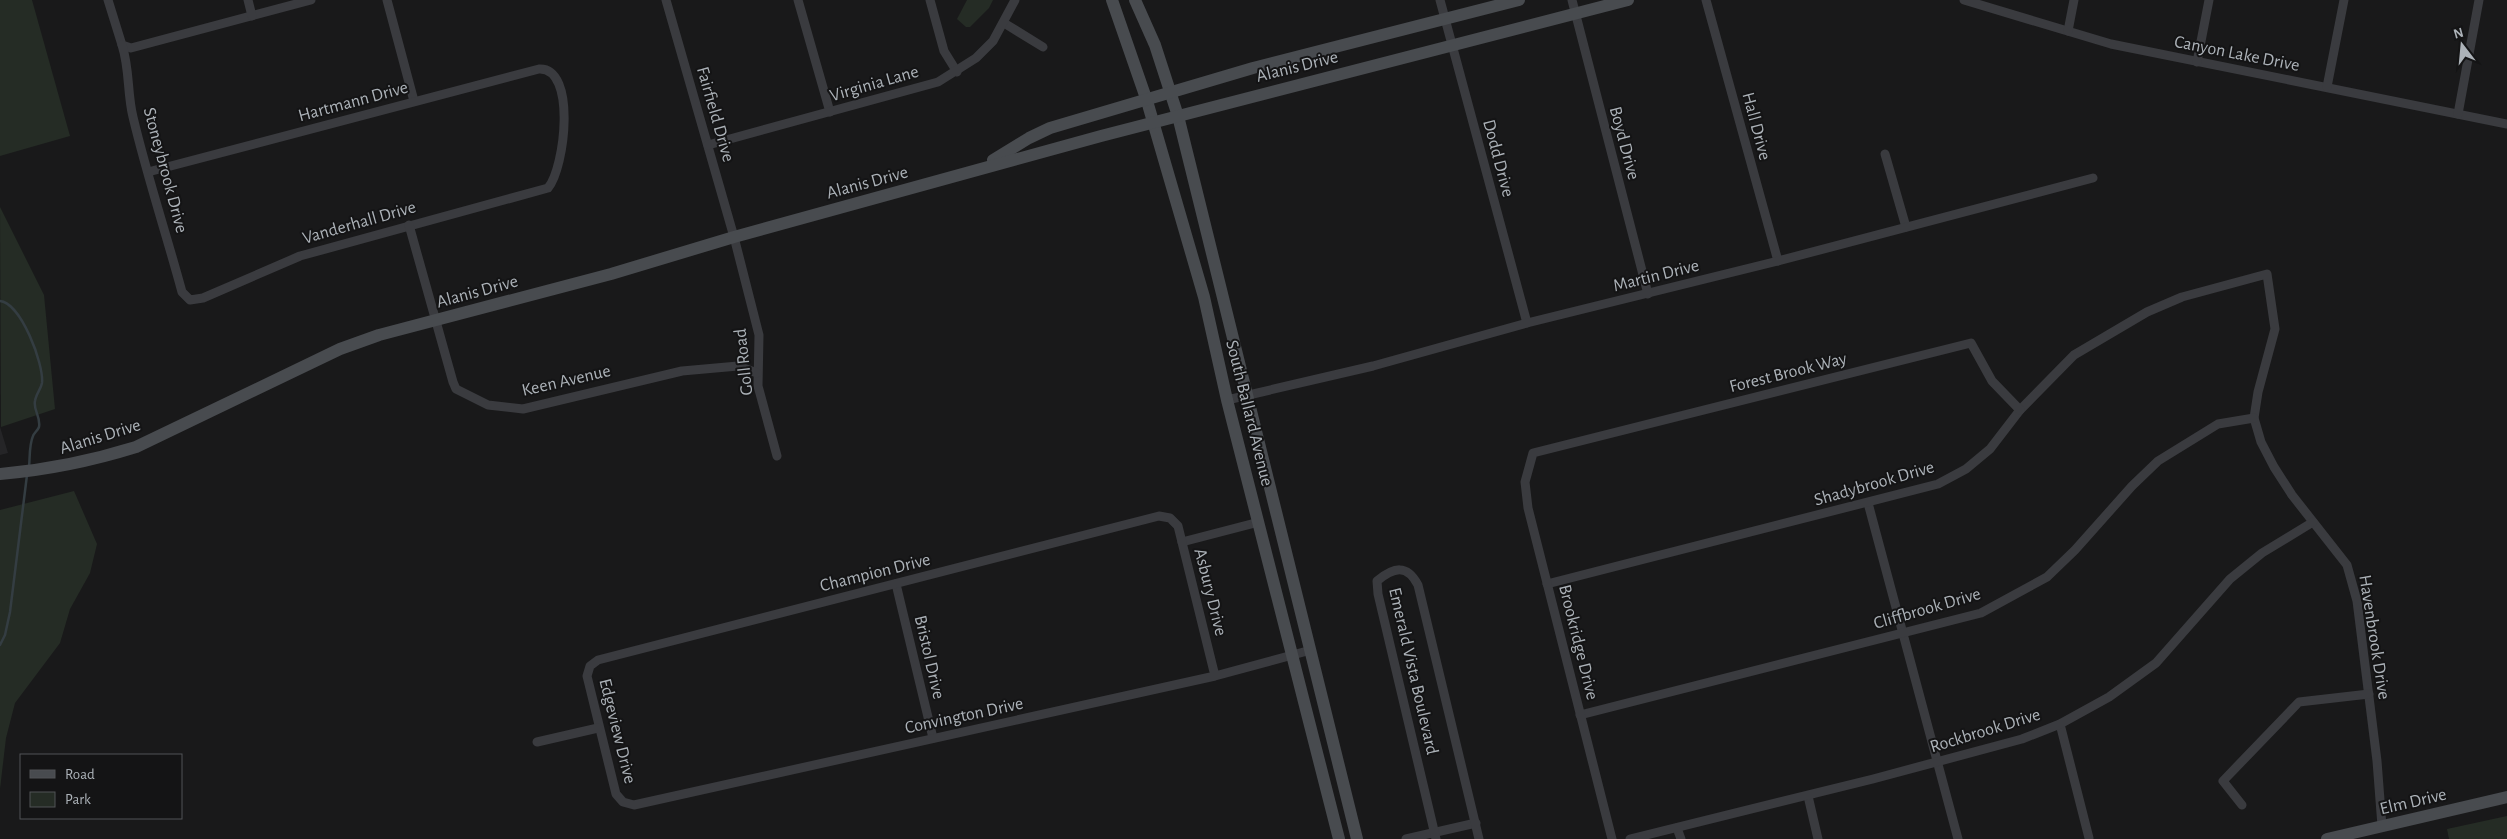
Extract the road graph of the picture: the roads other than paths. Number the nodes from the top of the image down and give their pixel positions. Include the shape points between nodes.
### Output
1 (108, 0) edge
2 (248, 0) edge
3 (311, 0) edge
4 (388, 0) edge
5 (666, 0) edge
6 (798, 0) edge
7 (930, 0) edge
8 (1015, 0) edge
9 (1112, 0) edge
10 (1135, 0) edge
11 (1440, 0) edge
12 (1519, 0) edge
13 (1572, 0) edge
14 (1628, 0) edge
15 (1706, 0) edge
16 (1964, 0) edge
17 (2074, 0) edge
18 (2209, 0) edge
19 (2344, 0) edge
20 (2480, 0) edge
21 (1575, 13) junction
22 (252, 16) junction
23 (1445, 19) junction
24 (1004, 23) junction
25 (2068, 31) junction
26 (120, 42) junction
27 (1452, 44) junction
28 (1043, 47) dead end
29 (2198, 62) junction
30 (957, 72) junction
31 (2327, 87) junction
32 (1171, 92) junction
33 (414, 101) junction
34 (1147, 101) junction
35 (830, 112) junction
36 (2458, 114) junction
37 (1178, 116) junction
38 (1153, 122) junction
39 (2507, 124) edge
40 (708, 146) junction
41 (1885, 154) dead end
42 (976, 170) junction
43 (148, 172) junction
44 (2092, 178) dead end
45 (542, 190) joint
46 (409, 225) junction
47 (1906, 227) junction
48 (734, 237) junction
49 (1778, 261) junction
50 (2267, 274) joint
51 (1648, 294) junction
52 (190, 300) joint
53 (437, 320) junction
54 (1527, 324) junction
55 (757, 373) junction
56 (1246, 396) junction
57 (1227, 400) junction
58 (2020, 410) junction
59 (2254, 418) junction
60 (1533, 453) joint
61 (777, 456) dead end
62 (0, 474) edge
63 (1868, 503) junction
64 (1170, 518) joint
65 (1259, 522) junction
66 (2313, 522) junction
67 (1182, 542) junction
68 (896, 584) junction
69 (1547, 584) junction
70 (1901, 633) junction
71 (1311, 650) junction
72 (1293, 655) junction
73 (590, 666) joint
74 (1215, 676) junction
75 (2369, 694) junction
76 (1580, 715) junction
77 (2060, 724) junction
78 (598, 728) junction
79 (933, 738) junction
80 (537, 742) dead end
81 (1937, 762) junction
82 (1808, 796) junction
83 (2507, 797) edge
84 (623, 802) joint
85 (2242, 805) dead end
86 (1476, 823) junction
87 (2382, 826) junction
88 (1677, 828) junction
89 (1436, 835) edge
90 (2089, 838) edge
91 (1339, 839) edge
92 (1357, 839) edge
93 (1406, 839) edge
94 (1480, 839) edge
95 (1612, 839) edge
96 (1630, 839) edge
97 (1680, 839) edge
98 (1818, 839) edge
99 (1958, 839) edge
100 (2327, 839) edge

1 - 26 street, Stoneybrook Drive
2 - 22 street
3 - 22 street
4 - 33 street
5 - 40 street, Fairfield Drive
6 - 35 street
7 - 30 street via 944,51
8 - 24 street, Virginia Lane
9 - 34 main road, South Ballard Avenue
10 - 32 main road, South Ballard Avenue
11 - 23 street, Dodd Drive
12 - 23 main road, Alanis Drive
13 - 21 street, Boyd Drive
14 - 21 main road, Alanis Drive
15 - 49 street, Hall Drive
16 - 25 street, Canyon Lake Drive
17 - 25 street
18 - 29 street
19 - 31 street
20 - 36 street
21 - 27 main road, Alanis Drive
21 - 51 street, Boyd Drive
22 - 26 street via 131,48
23 - 27 street, Dodd Drive
23 - 32 main road, Alanis Drive
24 - 28 street
24 - 30 street, Virginia Lane via 993,41
25 - 29 street, Canyon Lake Drive via 2111,44
26 - 43 street, Stoneybrook Drive via 128,71 132,115
27 - 37 main road, Alanis Drive
27 - 54 street, Dodd Drive
29 - 31 street, Canyon Lake Drive
30 - 35 street, Virginia Lane via 938,82
31 - 36 street, Canyon Lake Drive
32 - 34 main road, Alanis Drive
32 - 37 main road, South Ballard Avenue
33 - 43 street, Hartmann Drive
33 - 45 street, Hartmann Drive via 548,69 558,85 564,109 564,139 551,184
34 - 38 main road, South Ballard Avenue
34 - 42 main road, Alanis Drive via 1050,128
35 - 40 street, Virginia Lane
36 - 39 street, Canyon Lake Drive
37 - 38 main road, Alanis Drive
37 - 56 main road, South Ballard Avenue
38 - 42 main road, Alanis Drive
38 - 57 main road, South Ballard Avenue via 1204,296
40 - 48 street, Fairfield Drive
41 - 47 street
42 - 48 main road, Alanis Drive
43 - 52 street, Stoneybrook Drive via 182,292
44 - 47 street, Martin Drive
45 - 46 street, Vanderhall Drive
46 - 52 street, Vanderhall Drive via 300,256 203,298
46 - 53 street, Keen Avenue
47 - 49 street, Martin Drive
48 - 53 main road, Alanis Drive via 611,274
48 - 55 street, Goll Road via 760,335
49 - 51 street, Martin Drive
50 - 58 street, Shadybrook Drive via 2182,297 2147,312 2074,355
50 - 59 street, Havenbrook Drive via 2275,329
51 - 54 street, Martin Drive
53 - 55 street, Keen Avenue via 456,389 488,405 523,409 682,371 738,366
53 - 62 main road, Alanis Drive via 340,348 136,447 54,468
54 - 56 street, Martin Drive
55 - 61 street, Goll Road
56 - 57 street, Martin Drive
56 - 71 main road, South Ballard Avenue
57 - 65 main road, South Ballard Avenue
58 - 60 street, Forest Brook Way via 1992,381 1971,343
58 - 63 street, Shadybrook Drive via 1990,449 1966,469 1938,484
59 - 66 street, Havenbrook Drive via 2261,442 2274,467
59 - 70 street, Cliffbrook Drive via 2218,424 2158,461 2047,577 1981,613
60 - 69 street, Brookridge Drive via 1525,482 1528,508
63 - 69 street, Shadybrook Drive
63 - 70 street
64 - 67 street, Asbury Drive via 1178,526
64 - 68 street, Champion Drive via 1159,516
65 - 67 street
65 - 72 main road, South Ballard Avenue
66 - 75 street, Havenbrook Drive via 2347,565 2357,601
66 - 77 street, Rockbrook Drive via 2262,553 2230,579 2156,663 2109,697
67 - 74 street, Asbury Drive
68 - 73 street, Champion Drive via 598,660
68 - 79 street, Bristol Drive
69 - 76 street, Brookridge Drive
70 - 76 street, Cliffbrook Drive
70 - 81 street
71 - 72 street, Convington Drive
71 - 92 main road, South Ballard Avenue
72 - 74 street, Convington Drive
72 - 91 main road, South Ballard Avenue
73 - 78 street, Edgeview Drive via 587,676
74 - 79 street, Convington Drive
75 - 85 street via 2300,702 2223,781
75 - 87 street, Havenbrook Drive
76 - 95 street, Brookridge Drive
77 - 81 street, Rockbrook Drive via 2022,739
77 - 90 street
78 - 80 street
78 - 84 street, Edgeview Drive via 616,794
79 - 84 street, Convington Drive via 634,804
81 - 82 street, Rockbrook Drive
81 - 99 street
82 - 88 street, Rockbrook Drive
82 - 98 street
83 - 87 main road, Elm Drive
86 - 89 street
86 - 89 street, Emerald Vista Boulevard via 1418,585 1412,574 1400,569 1388,572 1377,581 1378,594
86 - 94 street, Emerald Vista Boulevard
87 - 100 main road, Elm Drive
88 - 96 street, Rockbrook Drive
88 - 97 street
89 - 93 street

